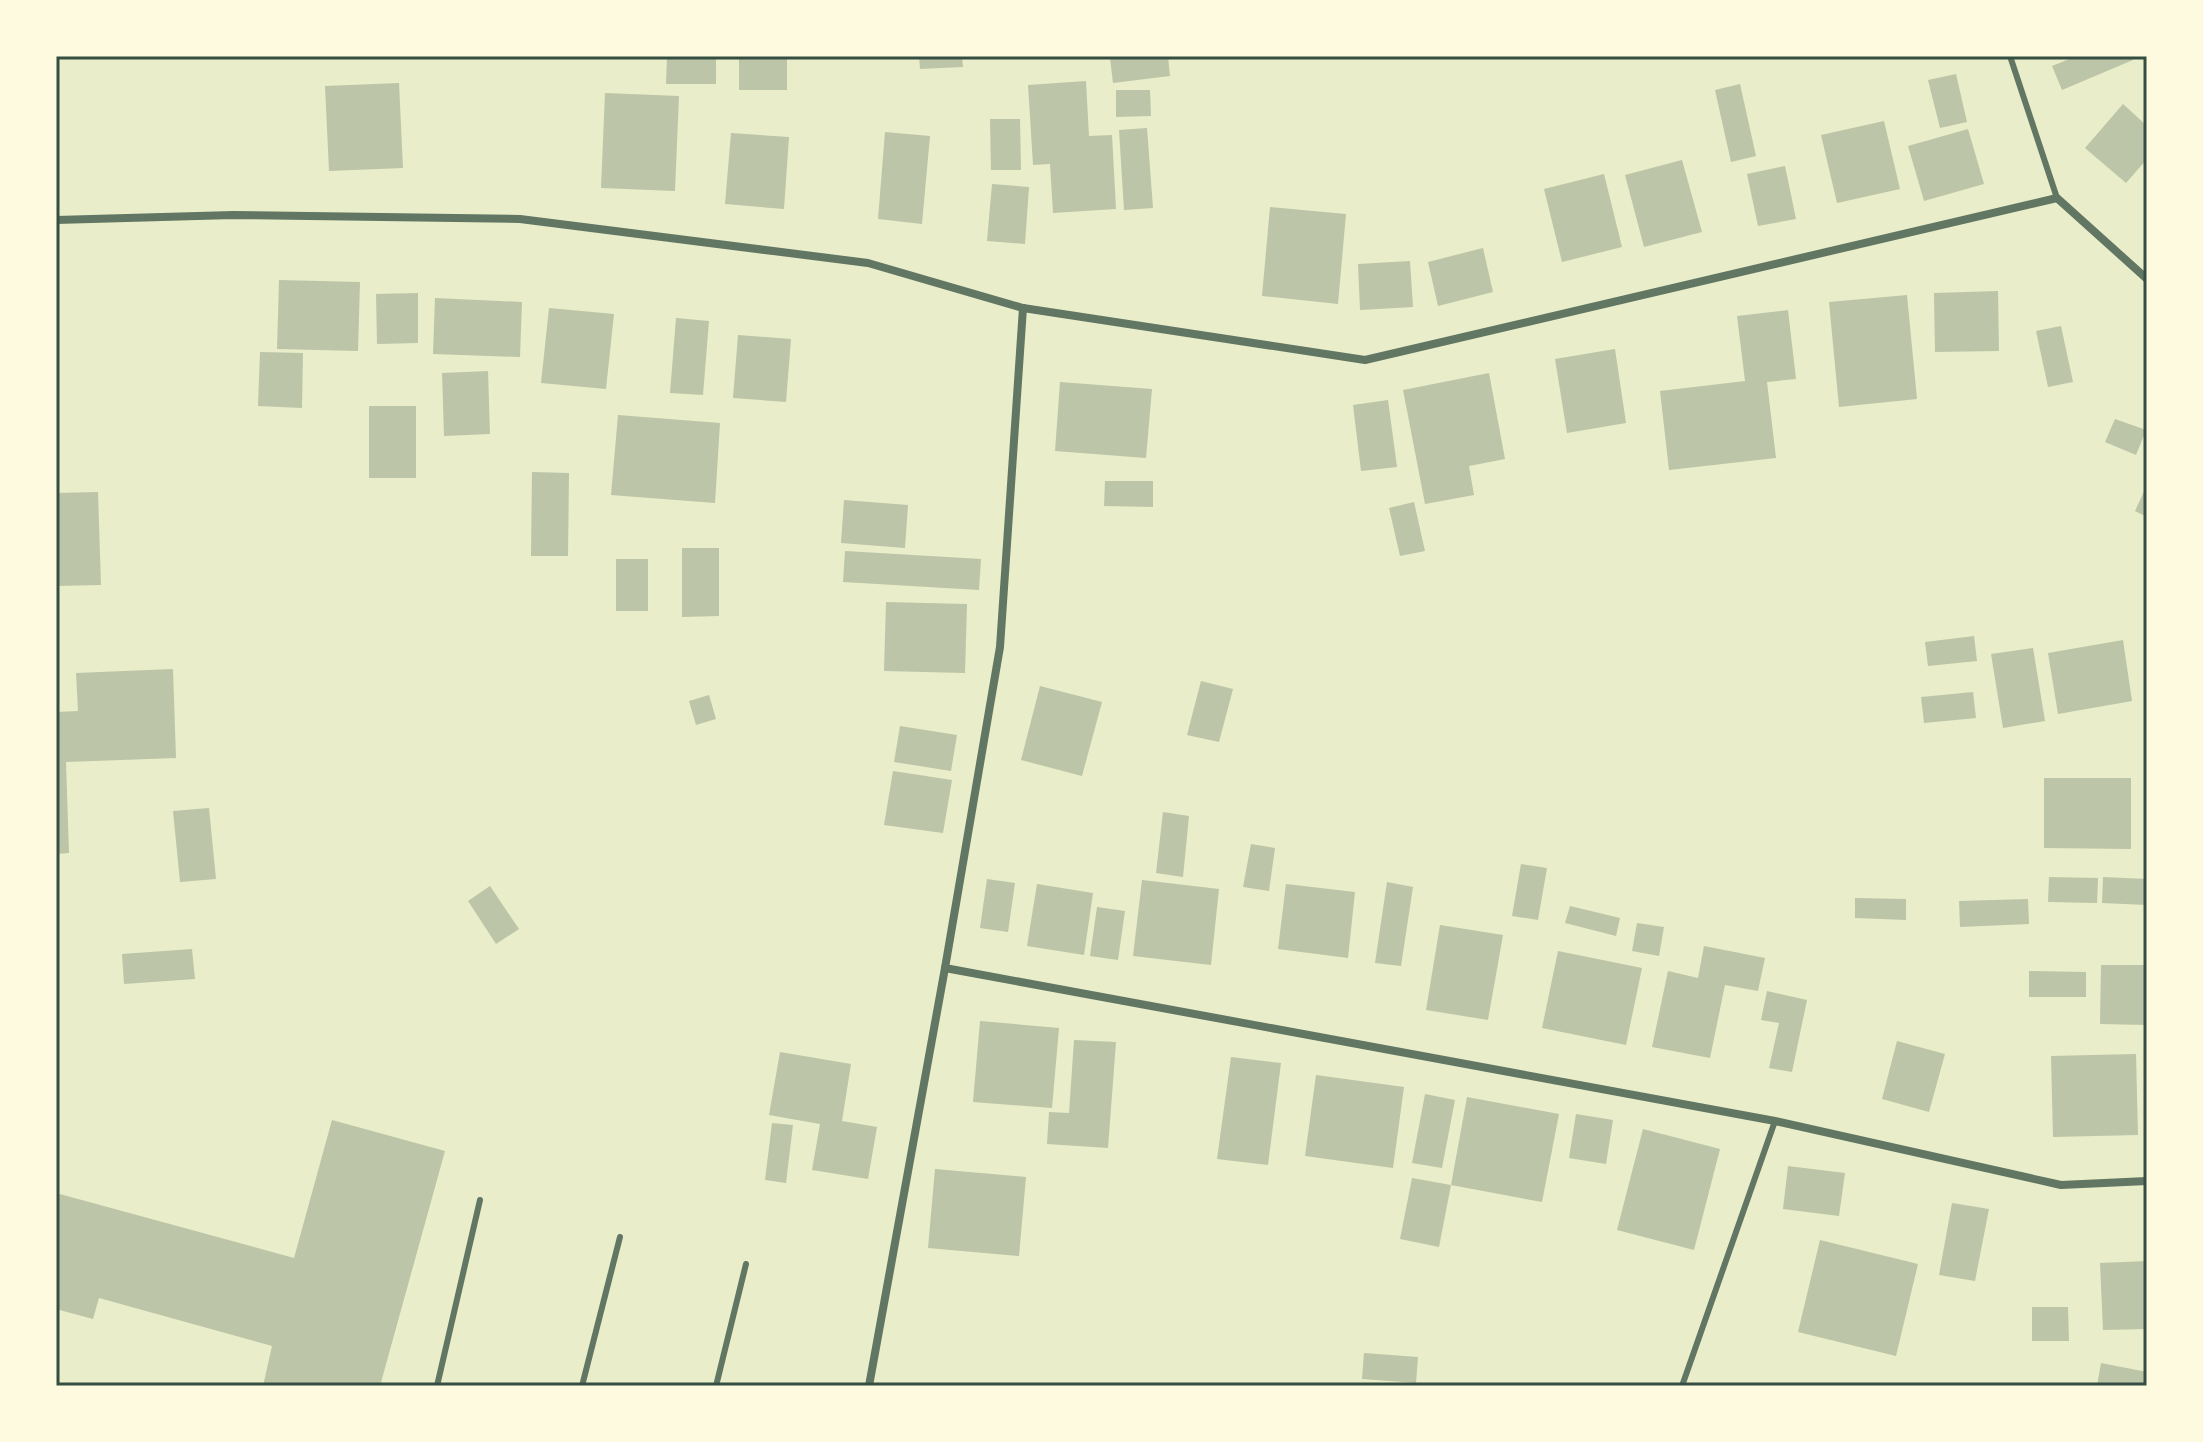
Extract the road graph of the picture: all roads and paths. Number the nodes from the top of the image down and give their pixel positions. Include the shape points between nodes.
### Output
1 (2010, 56) edge
2 (2057, 198) junction
3 (56, 220) edge
4 (2147, 279) edge
5 (1023, 308) junction
6 (945, 968) junction
7 (1775, 1121) junction
8 (2147, 1181) edge
9 (480, 1200) dead end
10 (620, 1237) dead end
11 (746, 1264) dead end
12 (437, 1386) edge
13 (582, 1386) edge
14 (716, 1386) edge
15 (869, 1386) edge
16 (1682, 1386) edge

1 - 2 lane
2 - 4 street
2 - 5 street via 1365,360
3 - 5 street via 233,215 520,219 868,263
5 - 6 street via 1000,647
6 - 7 street
6 - 15 street
7 - 8 street via 2061,1185
7 - 16 lane
9 - 12 lane
10 - 13 lane
11 - 14 lane

